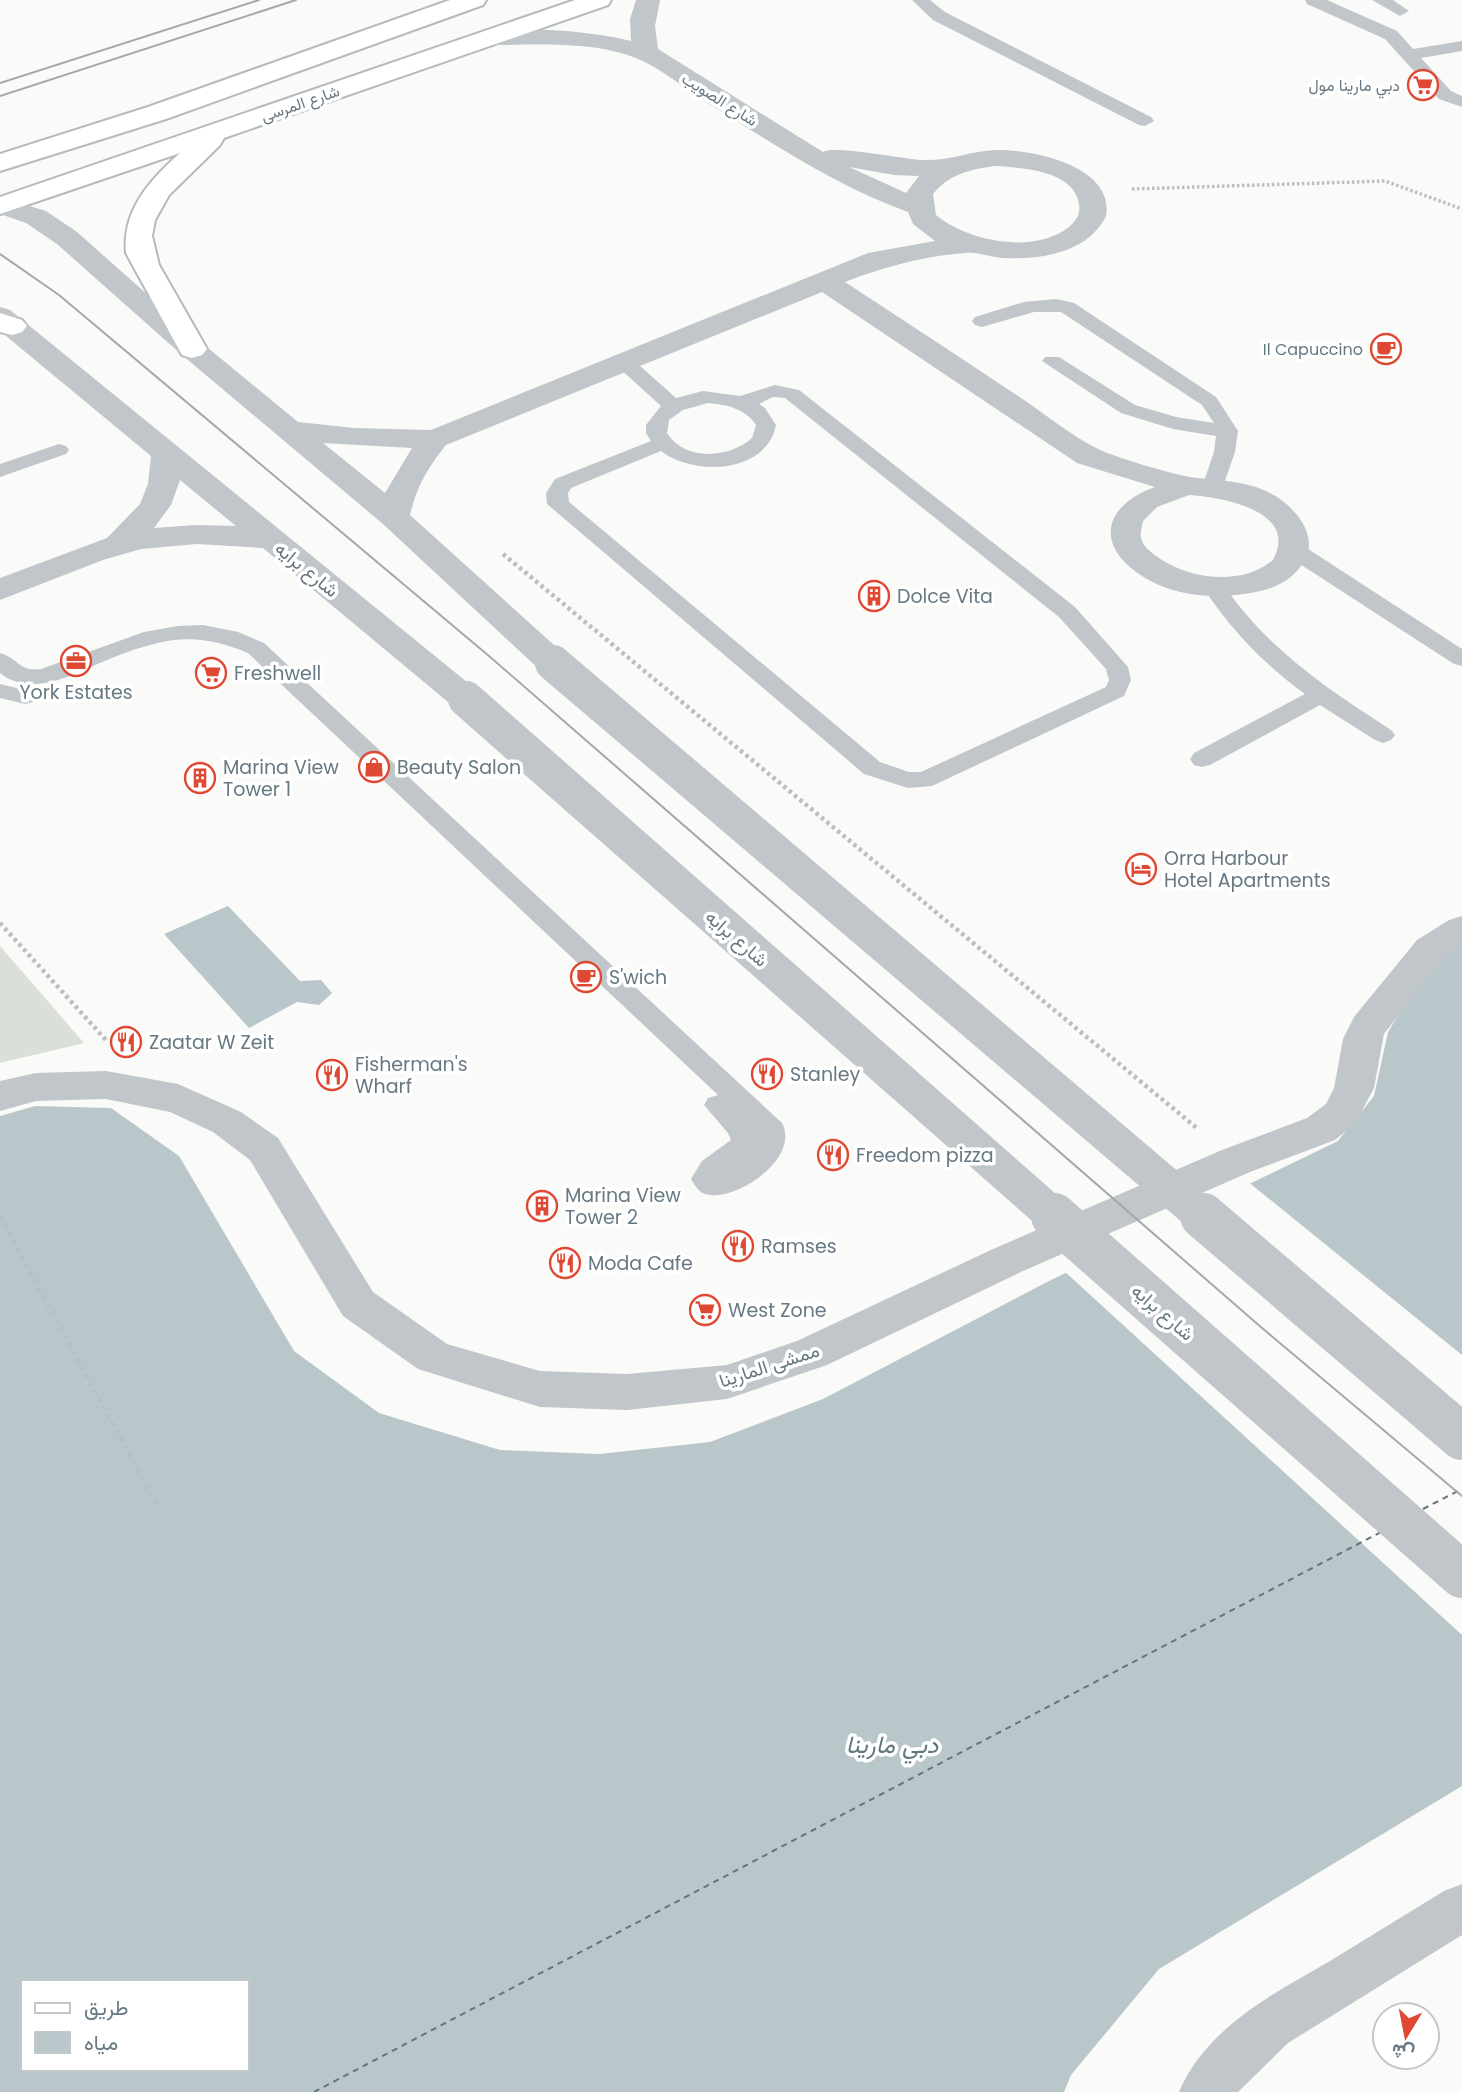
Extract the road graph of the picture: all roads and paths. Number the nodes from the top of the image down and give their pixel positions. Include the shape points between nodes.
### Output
1 (474, 0) edge
2 (599, 0) edge
3 (648, 0) edge
4 (919, 0) edge
5 (1312, 0) edge
6 (1380, 0) edge
7 (1400, 11) dead end
8 (494, 37) junction
9 (1462, 46) edge
10 (646, 53) junction
11 (1410, 55) junction
12 (1462, 102) edge
13 (157, 113) junction
14 (1145, 121) dead end
15 (219, 131) junction
16 (794, 145) junction
17 (0, 163) edge
18 (944, 169) junction
19 (1089, 191) junction
20 (38, 193) junction
21 (1, 206) edge
22 (1462, 209) edge
23 (921, 213) junction
24 (967, 244) junction
25 (878, 259) junction
26 (824, 281) junction
27 (4, 321) edge
28 (982, 321) dead end
29 (192, 349) junction
30 (1052, 361) dead end
31 (624, 362) junction
32 (741, 402) junction
33 (673, 406) junction
34 (291, 430) junction
35 (1228, 431) junction
36 (435, 439) junction
37 (663, 443) junction
38 (59, 450) dead end
39 (167, 453) junction
40 (1088, 456) junction
41 (0, 471) edge
42 (1199, 486) junction
43 (1130, 512) junction
44 (394, 517) junction
45 (273, 540) junction
46 (119, 544) junction
47 (1294, 551) junction
48 (502, 553) dead end
49 (1215, 589) junction
50 (0, 590) edge
51 (1462, 659) edge
52 (0, 660) edge
53 (0, 691) edge
54 (1322, 694) junction
55 (25, 697) dead end
56 (1382, 735) dead end
57 (1202, 759) dead end
58 (0, 923) edge
59 (1462, 929) edge
60 (153, 1093) junction
61 (0, 1096) edge
62 (717, 1105) dead end
63 (1236, 1161) junction
64 (0, 1216) edge
65 (1462, 1437) edge
66 (159, 1509) dead end
67 (1462, 1575) edge
68 (1462, 1908) edge
69 (1205, 2092) edge

1 - 13 main road, شارع المرسى
2 - 8 main road, شارع المرسى
3 - 10 street via 641,37
4 - 14 lane via 939,16
5 - 11 lane via 1391,35
6 - 7 lane
8 - 10 street, شارع الصويب via 562,37
8 - 15 main road, شارع المرسى
9 - 11 lane
10 - 16 street, شارع الصويب
11 - 12 lane via 1445,95
13 - 17 main road, شارع المرسى
13 - 20 main road via 32,166 24,182
15 - 20 main road, شارع المرسى
15 - 29 main road via 168,180 146,209 139,231 140,252 150,275
16 - 18 street via 859,162
16 - 23 street, شارع الصويب via 853,181
18 - 19 street via 996,158 1025,160 1074,177
18 - 23 street via 928,180 919,194
19 - 22 path via 1385,181
19 - 24 street via 1094,206 1090,221 1076,235 1026,250
20 - 21 main road, شارع المرسى
21 - 29 street via 36,218 67,238
23 - 24 street, شارع الصويب via 948,237
23 - 25 street
24 - 25 street
25 - 26 street
26 - 31 street
26 - 40 street
27 - 39 street, شارع برايه
28 - 35 lane via 1042,304 1076,311 1209,401
29 - 34 street
30 - 35 lane via 1128,409 1173,423
31 - 33 lane
31 - 36 street
32 - 33 lane via 706,397
32 - 37 lane via 758,412 766,425 762,440 748,451 702,460 679,454
32 - 37 lane via 767,390 792,394 1067,612 1117,667 1120,680 1116,691 924,780 908,780 872,768 558,504 557,493 563,484
33 - 37 lane via 658,420 657,436
34 - 36 street
34 - 44 street
35 - 42 lane via 1228,442
36 - 44 street via 405,479
38 - 41 lane
39 - 45 street, شارع برايه
39 - 46 street via 162,496
40 - 42 street via 1151,478
40 - 43 street
42 - 43 street via 1162,492
42 - 47 street via 1241,492 1265,503 1283,517 1293,533
43 - 49 street via 1124,528 1127,545 1139,562 1168,579
44 - 65 street, bridge via 553,663
45 - 46 street via 209,533
45 - 67 street, شارع برايه, bridge via 466,699
46 - 50 street
47 - 49 street via 1285,566 1268,579
47 - 51 lane
48 - 63 path
49 - 54 lane via 1269,655
52 - 62 lane via 13,674 37,678 143,638 184,631 224,634 256,648 772,1130 772,1147 766,1156 721,1185 711,1185 705,1179 707,1172 736,1154 745,1142 740,1128
53 - 55 lane
54 - 56 lane
54 - 57 lane
58 - 60 path
59 - 63 street, ممشى المارينا via 1430,949 1368,1027 1354,1088 1341,1114 1321,1129
60 - 61 street, ممشى المارينا via 106,1085 36,1087
60 - 63 street, ممشى المارينا via 178,1099 227,1122 264,1149 358,1304 433,1357 540,1389 627,1392 727,1382 812,1353
64 - 66 path
68 - 69 street via 1270,2025 1230,2061

